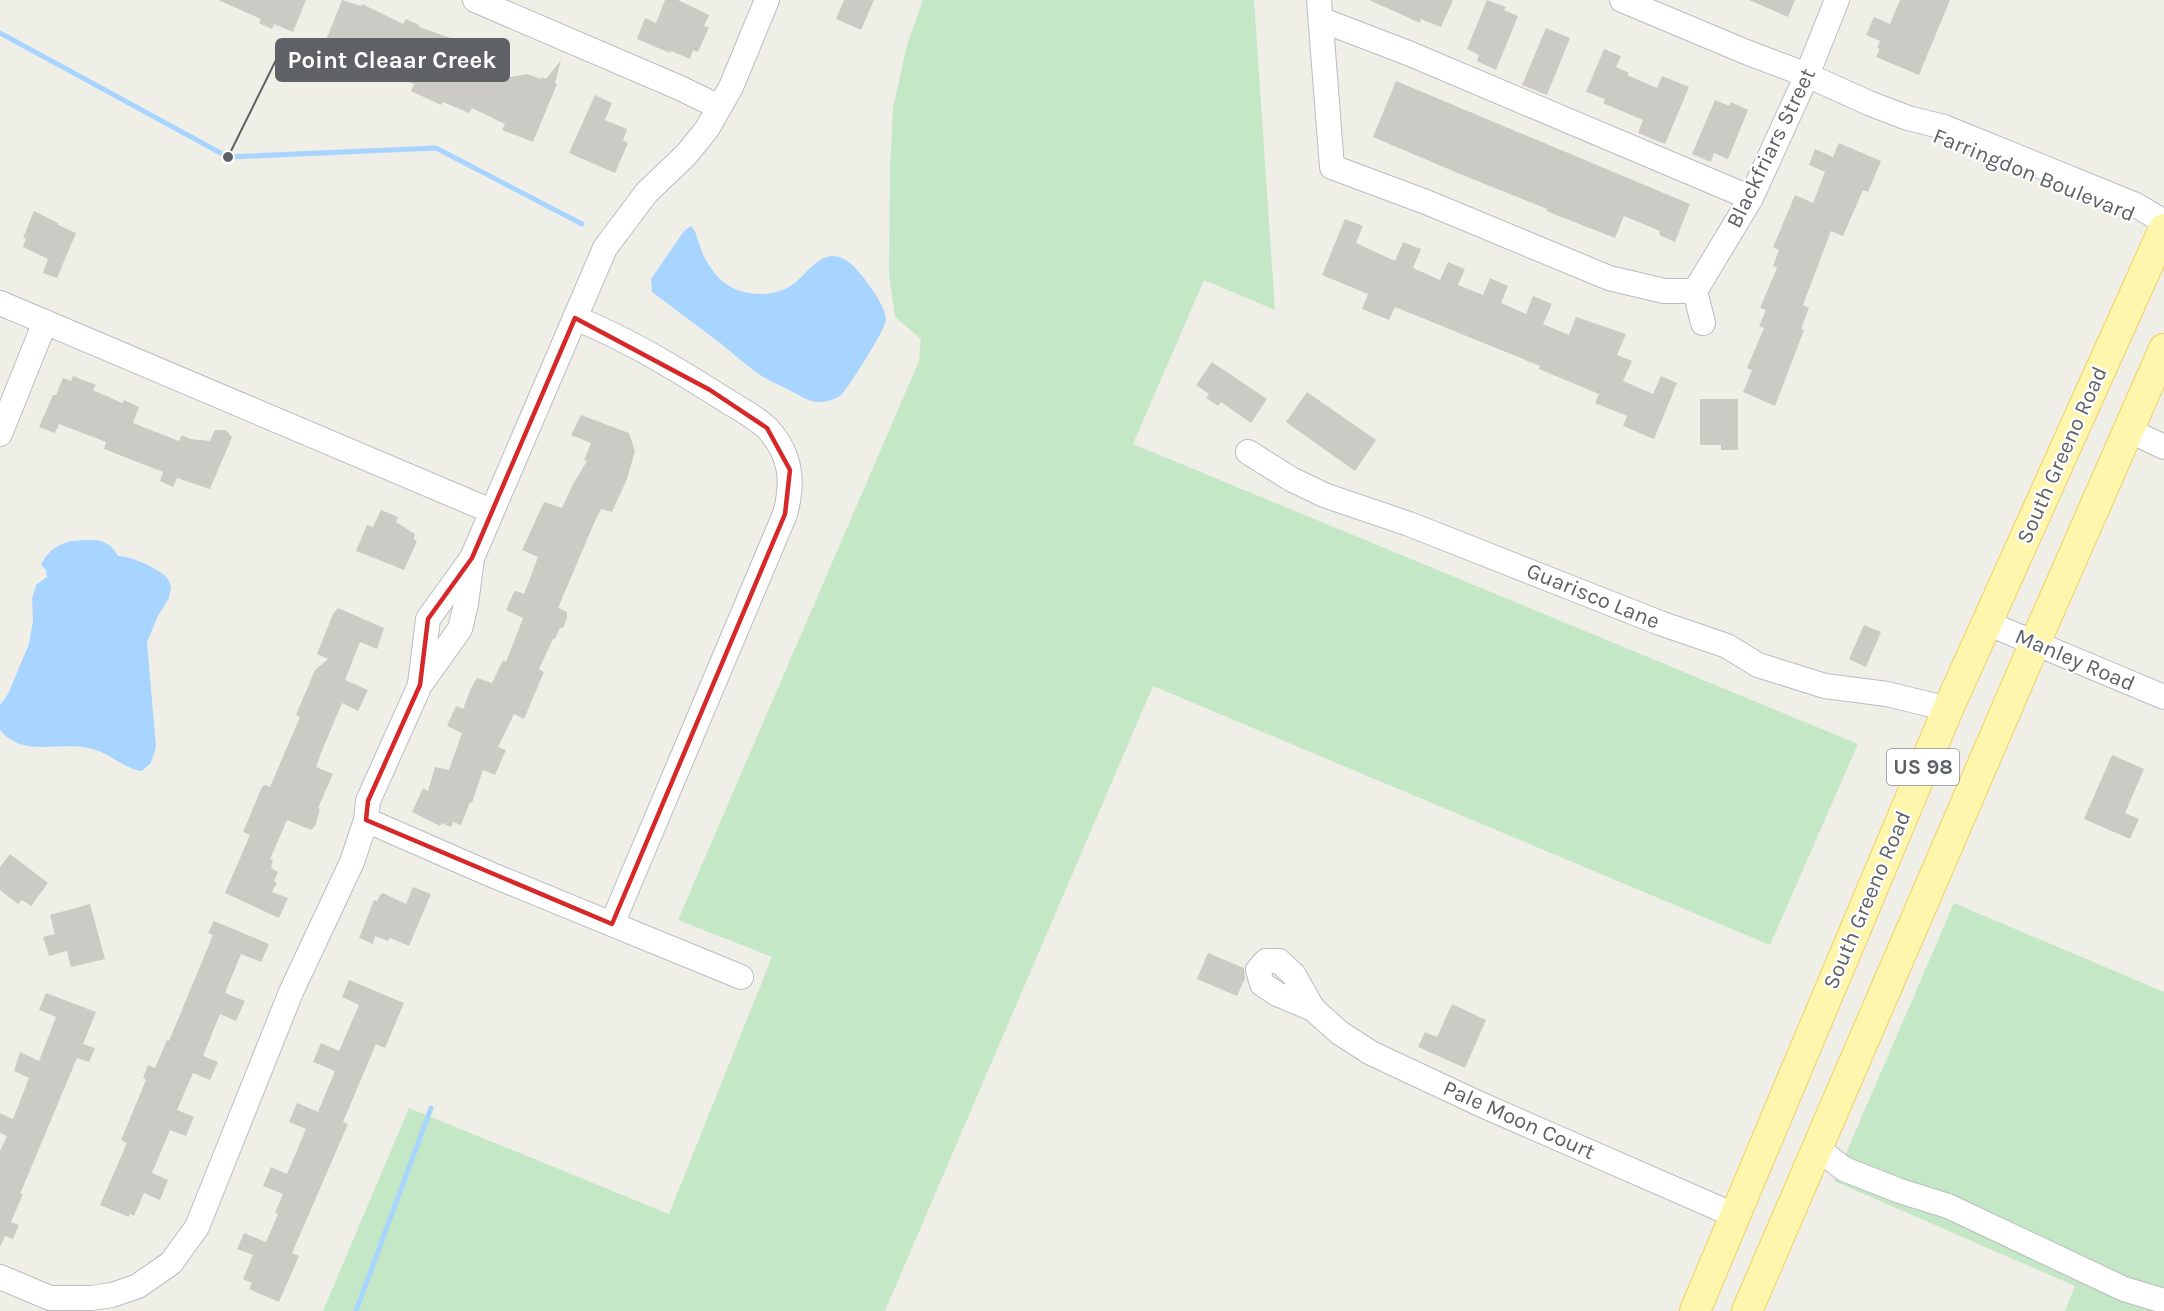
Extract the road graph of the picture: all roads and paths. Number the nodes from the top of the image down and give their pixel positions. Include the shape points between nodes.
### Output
1 (476, 0) edge
2 (767, 0) edge
3 (1622, 0) edge
4 (1837, 0) edge
5 (1320, 10) edge
6 (1807, 75) junction
7 (719, 107) junction
8 (1751, 198) junction
9 (2164, 222) edge
10 (2164, 229) edge
11 (1695, 291) junction
12 (0, 303) edge
13 (575, 318) junction
14 (45, 322) junction
15 (1703, 323) dead end
16 (2164, 349) edge
17 (2158, 379) edge
18 (2128, 430) junction
19 (0, 434) edge
20 (2164, 447) edge
21 (1248, 452) dead end
22 (491, 511) junction
23 (472, 558) junction
24 (1987, 623) junction
25 (2035, 643) junction
26 (420, 685) junction
27 (2164, 697) edge
28 (1948, 709) junction
29 (366, 820) junction
30 (612, 924) junction
31 (741, 977) dead end
32 (1313, 1009) dead end
33 (1817, 1148) junction
34 (1734, 1215) junction
35 (0, 1278) edge
36 (2164, 1301) edge
37 (113, 1303) edge
38 (1695, 1311) edge
39 (1747, 1311) edge

1 - 7 street
2 - 7 street
3 - 6 street, Farringdon Boulevard
4 - 6 street, Blackfriars Street
5 - 8 street via 1408,53
5 - 11 street via 1332,167 1609,278 1664,291
6 - 8 street, Blackfriars Street
6 - 9 street, Farringdon Boulevard via 1908,118 1928,134 2127,216
7 - 13 street via 686,155 623,221 605,248
8 - 11 street, Blackfriars Street
10 - 24 main road, South Greeno Road / US 98
11 - 15 street
12 - 14 street
13 - 22 street
13 - 30 street via 604,330 710,390 767,428 790,470 791,494 785,514
14 - 19 street
14 - 22 street
16 - 17 main road, US 98
17 - 18 main road, US 98
18 - 20 street
18 - 25 main road, US 98
21 - 28 street, Guarisco Lane via 1324,495 1727,646 1758,665 1825,686 1887,694
22 - 23 street
23 - 26 street via 463,622
23 - 26 street via 428,619
24 - 25 street, Manley Road
24 - 28 main road, South Greeno Road / US 98
25 - 27 street, Manley Road
25 - 33 main road, US 98
26 - 29 street via 368,801
28 - 34 main road, South Greeno Road / US 98
29 - 30 street
29 - 37 street via 352,862 278,1024 197,1227 171,1263
30 - 31 street
32 - 34 street, Pale Moon Court via 1371,1053
33 - 36 street via 1849,1156 1916,1185 1948,1206 2124,1289
33 - 39 main road, US 98
34 - 38 main road, South Greeno Road / US 98
35 - 37 street via 50,1298 91,1298

